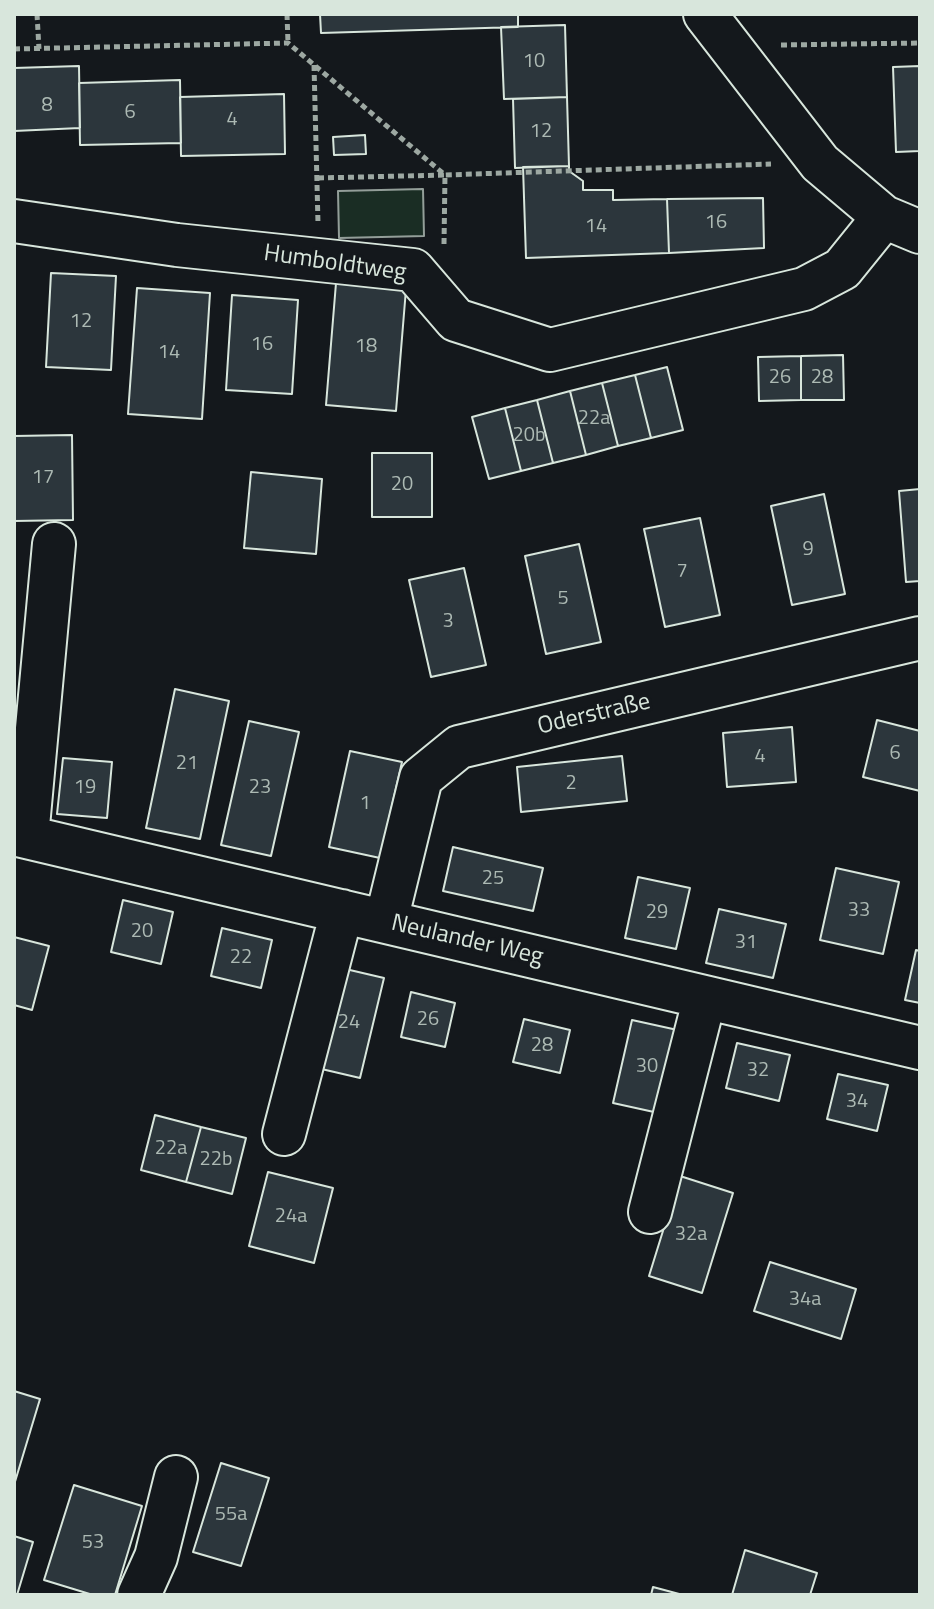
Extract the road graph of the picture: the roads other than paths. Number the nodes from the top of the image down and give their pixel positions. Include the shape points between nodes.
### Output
1 (717, 30) edge
2 (14, 221) edge
3 (902, 225) edge
4 (54, 544) dead end
5 (920, 638) edge
6 (20, 835) edge
7 (342, 911) junction
8 (386, 921) junction
9 (705, 997) junction
10 (920, 1048) edge
11 (284, 1134) dead end
12 (650, 1212) dead end
13 (176, 1477) dead end
14 (139, 1595) edge

1 - 3 street via 820,163
2 - 3 street, Humboldtweg via 413,270 456,320 550,350 804,289 842,269
4 - 6 street
5 - 8 street, Oderstraße via 459,747 421,778
6 - 7 street, Neulander Weg
7 - 8 street, Neulander Weg
7 - 11 street
8 - 9 street, Neulander Weg
9 - 10 street, Neulander Weg
9 - 12 street
13 - 14 street via 156,1557

